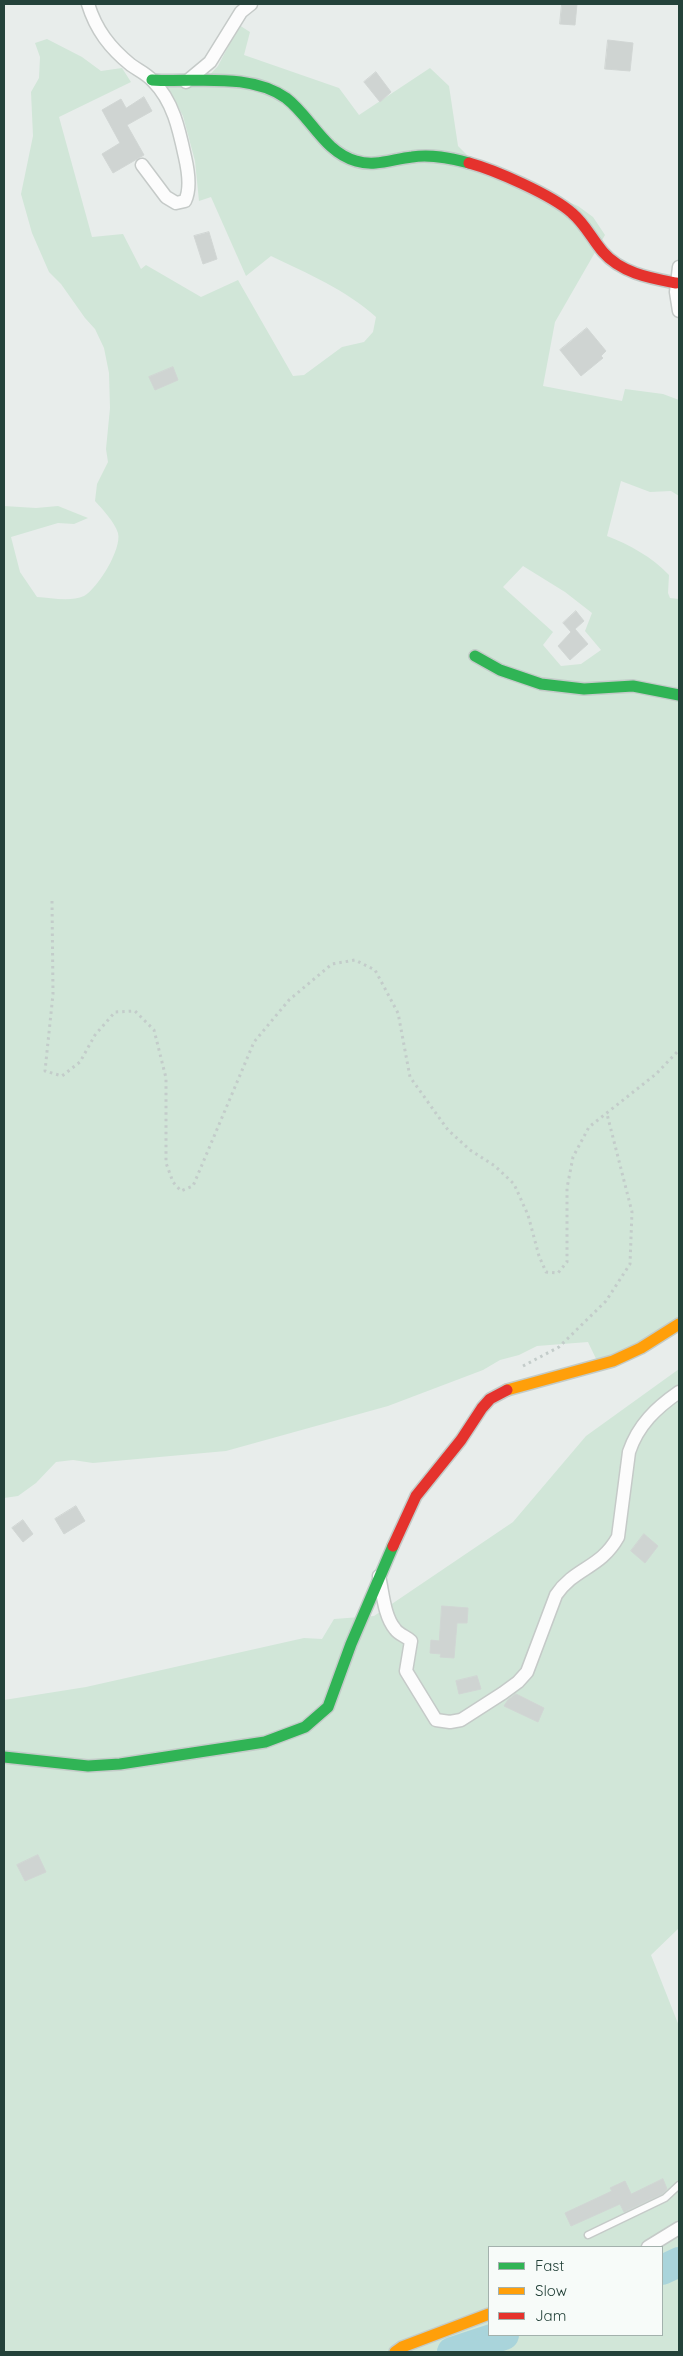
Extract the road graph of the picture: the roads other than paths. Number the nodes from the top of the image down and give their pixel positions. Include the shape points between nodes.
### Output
1 (88, 4) edge
2 (251, 4) edge
3 (152, 80) junction
4 (186, 82) junction
5 (142, 165) dead end
6 (679, 267) edge
7 (676, 283) junction
8 (679, 311) edge
9 (475, 656) dead end
10 (679, 696) edge
11 (679, 1324) edge
12 (679, 1392) edge
13 (380, 1576) junction
14 (4, 1757) edge
15 (679, 2186) edge
16 (679, 2228) edge
17 (588, 2235) dead end
18 (650, 2246) edge
19 (488, 2314) edge
20 (395, 2352) edge

1 - 3 street via 100,34 114,51
2 - 4 street via 238,17 210,62
3 - 4 street
3 - 5 street via 178,122 187,165 188,194 185,201 176,203 166,197
4 - 7 street via 241,81 276,92 288,100 338,152 352,161 383,163 422,156 484,166 574,212 605,254 618,265
6 - 7 street
7 - 8 street
9 - 10 street via 504,673 561,687 627,686 657,689
11 - 13 street via 613,1361 507,1390 490,1399 416,1496
12 - 13 street via 649,1416 632,1442 618,1537 613,1546 601,1560 563,1584 534,1657 522,1677 504,1693 461,1720 436,1720 409,1678 406,1664 411,1641 392,1626
13 - 14 street via 328,1707 298,1730 265,1742 120,1764 88,1766
15 - 17 lane via 665,2198
16 - 18 street
19 - 20 street

